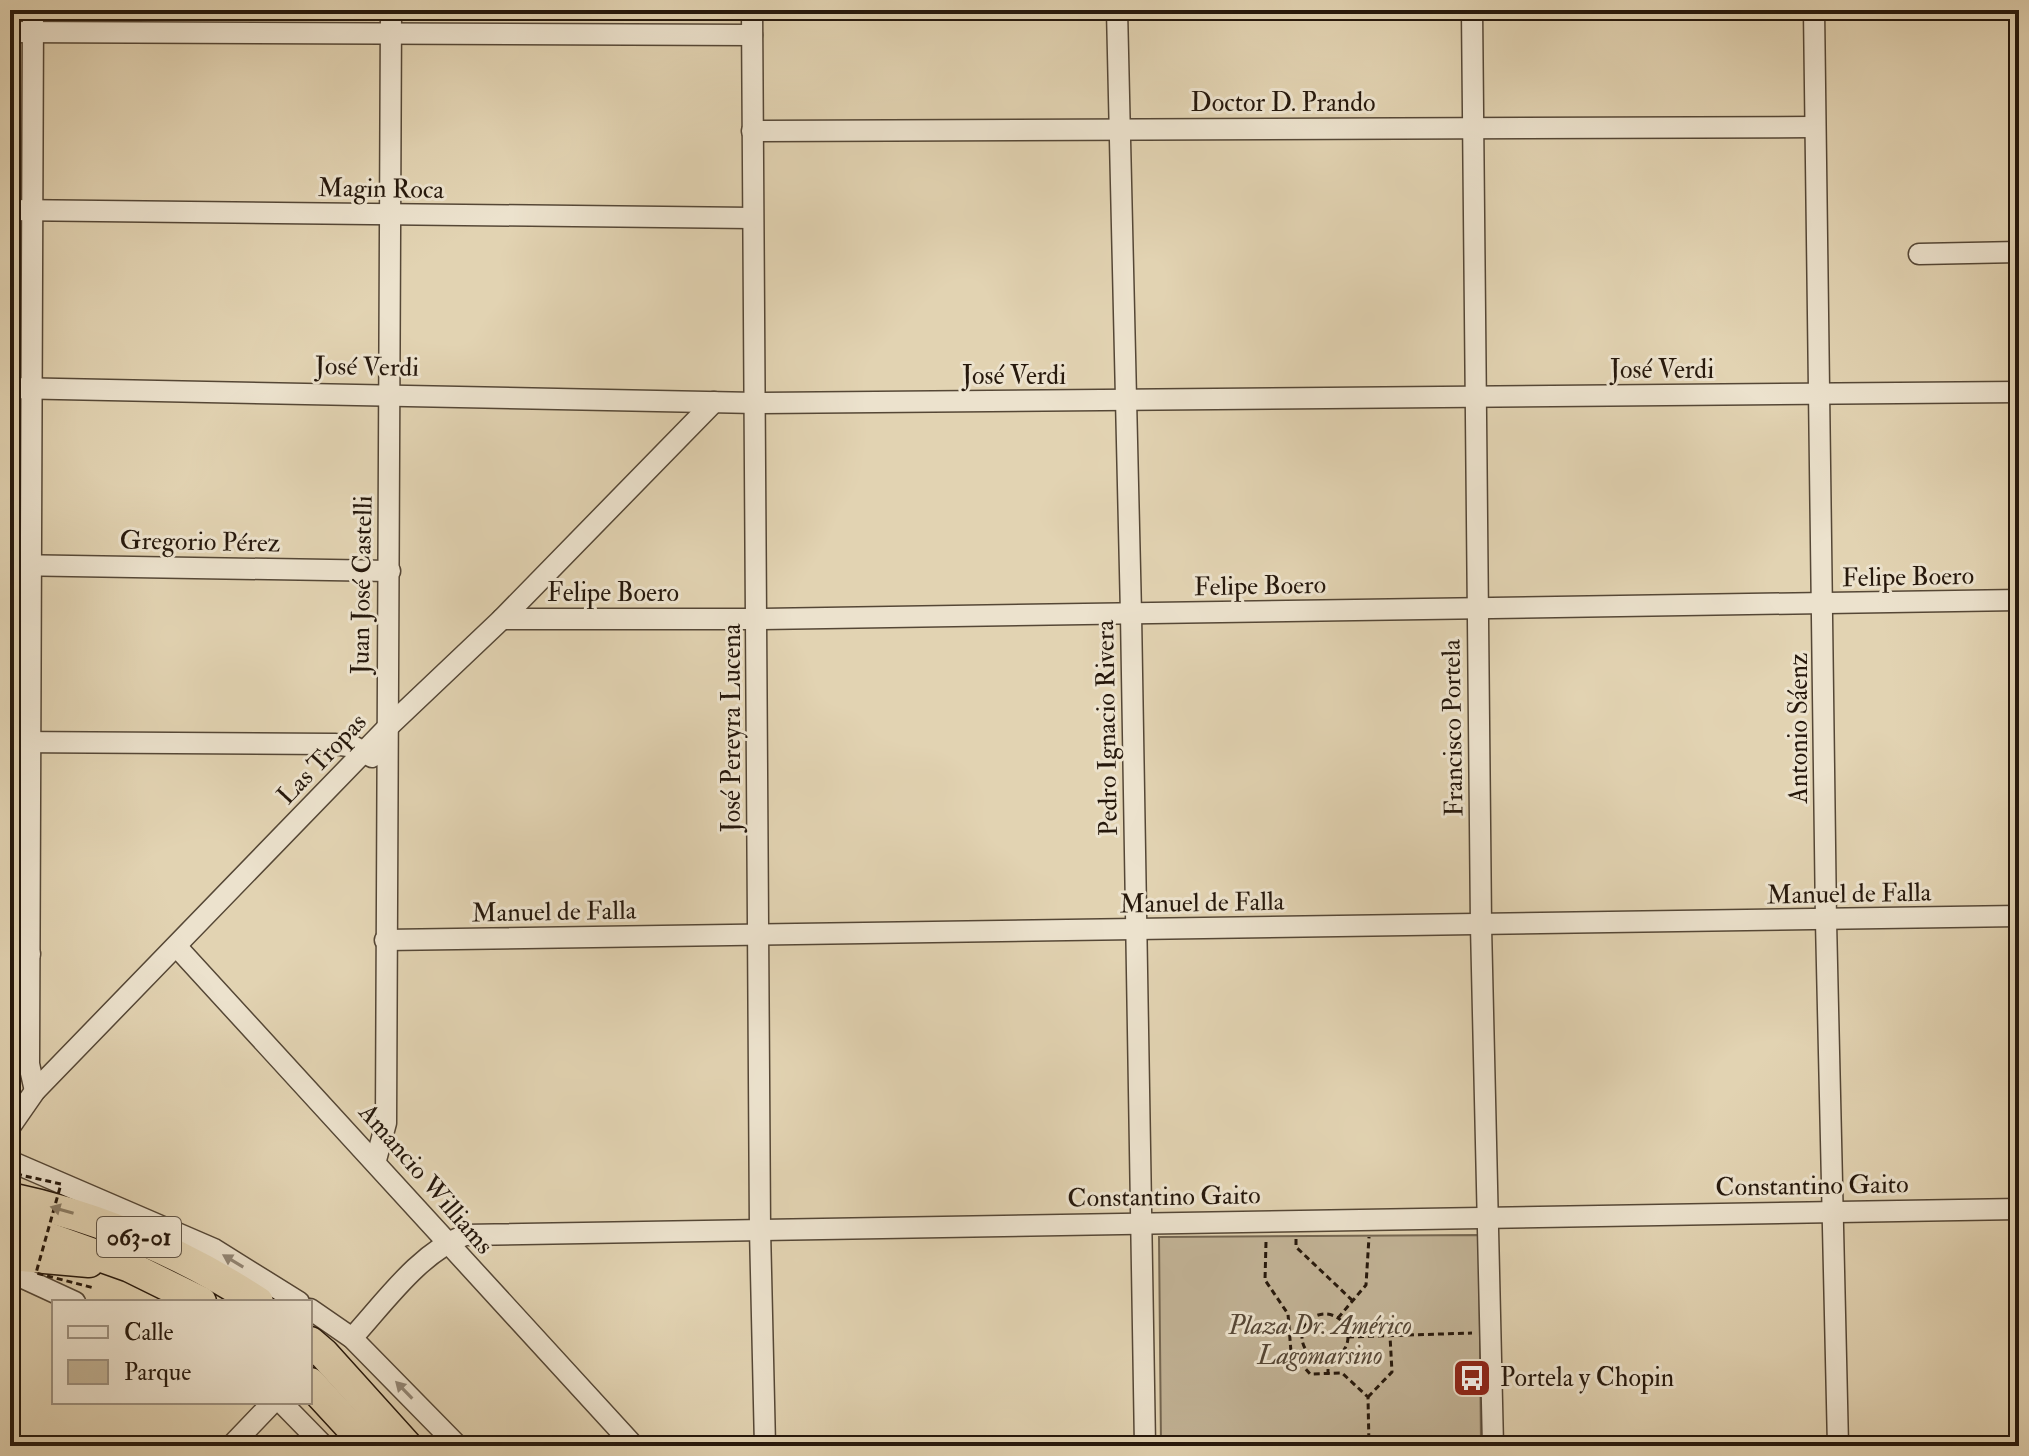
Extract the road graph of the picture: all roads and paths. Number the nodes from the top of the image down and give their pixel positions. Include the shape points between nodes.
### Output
1 (33, 10) edge
2 (391, 10) edge
3 (752, 10) edge
4 (1117, 10) edge
5 (1472, 10) edge
6 (1814, 10) edge
7 (10, 32) edge
8 (33, 32) junction
9 (391, 35) junction
10 (752, 35) junction
11 (1120, 127) junction
12 (1814, 127) junction
13 (1474, 130) junction
14 (752, 131) junction
15 (10, 210) edge
16 (32, 210) junction
17 (390, 215) junction
18 (752, 218) junction
19 (2019, 252) edge
20 (1919, 254) dead end
21 (10, 388) edge
22 (32, 388) junction
23 (2019, 392) edge
24 (390, 393) junction
25 (1819, 395) junction
26 (1476, 397) junction
27 (714, 402) junction
28 (1127, 402) junction
29 (756, 403) junction
30 (20, 565) edge
31 (390, 571) junction
32 (2019, 600) edge
33 (1824, 605) junction
34 (1477, 609) junction
35 (1131, 614) junction
36 (502, 619) junction
37 (758, 619) junction
38 (386, 729) junction
39 (10, 742) edge
40 (32, 742) junction
41 (365, 752) junction
42 (386, 765) junction
43 (2019, 916) edge
44 (1826, 921) junction
45 (1481, 926) junction
46 (1136, 930) junction
47 (758, 935) junction
48 (385, 940) junction
49 (177, 947) junction
50 (20, 954) edge
51 (35, 1091) junction
52 (10, 1127) edge
53 (376, 1160) junction
54 (12, 1178) edge
55 (2019, 1209) edge
56 (1835, 1212) junction
57 (1488, 1216) junction
58 (1295, 1221) junction
59 (1369, 1221) junction
60 (1266, 1222) junction
61 (10, 1224) edge
62 (1141, 1224) junction
63 (760, 1229) junction
64 (445, 1243) junction
65 (10, 1255) edge
66 (130, 1267) junction
67 (10, 1272) edge
68 (94, 1288) dead end
69 (71, 1300) edge
70 (197, 1300) edge
71 (255, 1300) edge
72 (296, 1300) edge
73 (1354, 1302) junction
74 (312, 1310) edge
75 (1338, 1318) junction
76 (1491, 1333) junction
77 (1390, 1336) junction
78 (1348, 1337) junction
79 (352, 1338) junction
80 (1303, 1339) junction
81 (1290, 1340) junction
82 (312, 1344) edge
83 (1328, 1359) junction
84 (1328, 1374) junction
85 (312, 1385) edge
86 (1368, 1397) junction
87 (271, 1404) edge
88 (283, 1404) edge
89 (231, 1446) edge
90 (324, 1446) edge
91 (368, 1446) edge
92 (407, 1446) edge
93 (458, 1446) edge
94 (634, 1446) edge
95 (765, 1446) edge
96 (1145, 1446) edge
97 (1369, 1446) edge
98 (1493, 1446) edge
99 (1838, 1446) edge

1 - 8 street
2 - 9 street, Juan José Castelli
3 - 10 street, José Pereyra Lucena
4 - 11 street, Pedro Ignacio Rivera
5 - 13 street, Francisco Portela
6 - 12 street, Antonio Sáenz
7 - 8 street
8 - 9 street
8 - 16 street
9 - 10 street
9 - 17 street, Juan José Castelli
10 - 14 street, José Pereyra Lucena
11 - 13 street, Doctor D. Prando
11 - 14 street, Doctor D. Prando
11 - 28 street, Pedro Ignacio Rivera
12 - 13 street, Doctor D. Prando
12 - 25 street, Antonio Sáenz
13 - 26 street, Francisco Portela
14 - 18 street, José Pereyra Lucena
15 - 16 street, Magin Roca
16 - 17 street, Magin Roca
16 - 22 street
17 - 18 street, Magin Roca
17 - 24 street, Juan José Castelli
18 - 29 street, José Pereyra Lucena
19 - 20 street
21 - 22 street, José Verdi
22 - 24 street, José Verdi
22 - 30 street
23 - 25 street, José Verdi
24 - 27 street, José Verdi
24 - 31 street, Juan José Castelli
25 - 26 street, José Verdi
25 - 33 street, Antonio Sáenz
26 - 28 street, José Verdi
26 - 34 street, Francisco Portela
27 - 29 street, José Verdi
27 - 36 street, Las Tropas
28 - 29 street, José Verdi
28 - 35 street, Pedro Ignacio Rivera
29 - 37 street, José Pereyra Lucena
30 - 31 street, Gregorio Pérez
30 - 40 street
31 - 38 street, Juan José Castelli
32 - 33 street, Felipe Boero
33 - 34 street, Felipe Boero
33 - 44 street, Antonio Sáenz
34 - 35 street, Felipe Boero
34 - 45 street, Francisco Portela
35 - 37 street, Felipe Boero
35 - 46 street, Pedro Ignacio Rivera
36 - 37 street, Felipe Boero
36 - 38 street, Las Tropas
37 - 47 street, José Pereyra Lucena
38 - 41 street, Las Tropas
38 - 42 street, Juan José Castelli
39 - 40 street
40 - 41 street via 334,744
40 - 50 street
41 - 42 street
41 - 49 street, Las Tropas
42 - 48 street, Juan José Castelli
43 - 44 street, Manuel de Falla
44 - 45 street, Manuel de Falla
44 - 56 street, Antonio Sáenz
45 - 46 street, Manuel de Falla
45 - 57 street, Francisco Portela
46 - 47 street, Manuel de Falla
46 - 62 street, Pedro Ignacio Rivera
47 - 48 street, Manuel de Falla
47 - 63 street, José Pereyra Lucena
48 - 53 street, Juan José Castelli via 386,1123
49 - 51 street, Las Tropas
49 - 53 street, Amancio Williams
50 - 51 street
51 - 52 street, Las Tropas
53 - 64 street, Amancio Williams
54 - 68 path, bridge via 61,1184 36,1273
71 -> 54 highway, 063-01 via 217,1275 126,1231 60,1208
72 -> 54 street via 214,1249
55 - 56 street, Constantino Gaito
56 - 57 street, Constantino Gaito
56 - 99 street, Antonio Sáenz
57 - 59 street, Constantino Gaito
57 - 76 street, Francisco Portela
58 - 59 street, Constantino Gaito
58 - 60 street, Constantino Gaito
58 - 73 path via 1296,1247
59 - 73 path via 1369,1274
60 - 62 street, Constantino Gaito
60 - 81 path via 1265,1280 1288,1314
61 - 66 highway, 063-01
62 - 63 street, Constantino Gaito
62 - 96 street, Pedro Ignacio Rivera
63 - 64 street, Constantino Gaito via 465,1235
63 - 95 street, José Pereyra Lucena
64 - 79 street
64 - 94 street, Amancio Williams
65 - 66 highway
66 - 70 highway, 063-01
67 - 69 street
73 - 75 path
74 - 79 street
75 - 78 path
75 - 80 path via 1316,1316 1305,1327
76 - 77 path
76 - 98 street, Francisco Portela
77 - 78 path
77 - 86 path via 1392,1372
78 - 83 path via 1343,1351
93 -> 79 street
80 - 81 path
80 - 83 path via 1311,1354
81 - 84 path via 1291,1352 1310,1374
82 - 92 highway
83 - 84 path
84 - 86 path via 1342,1373
85 - 91 highway
86 - 97 path
87 - 89 street
88 - 90 street

